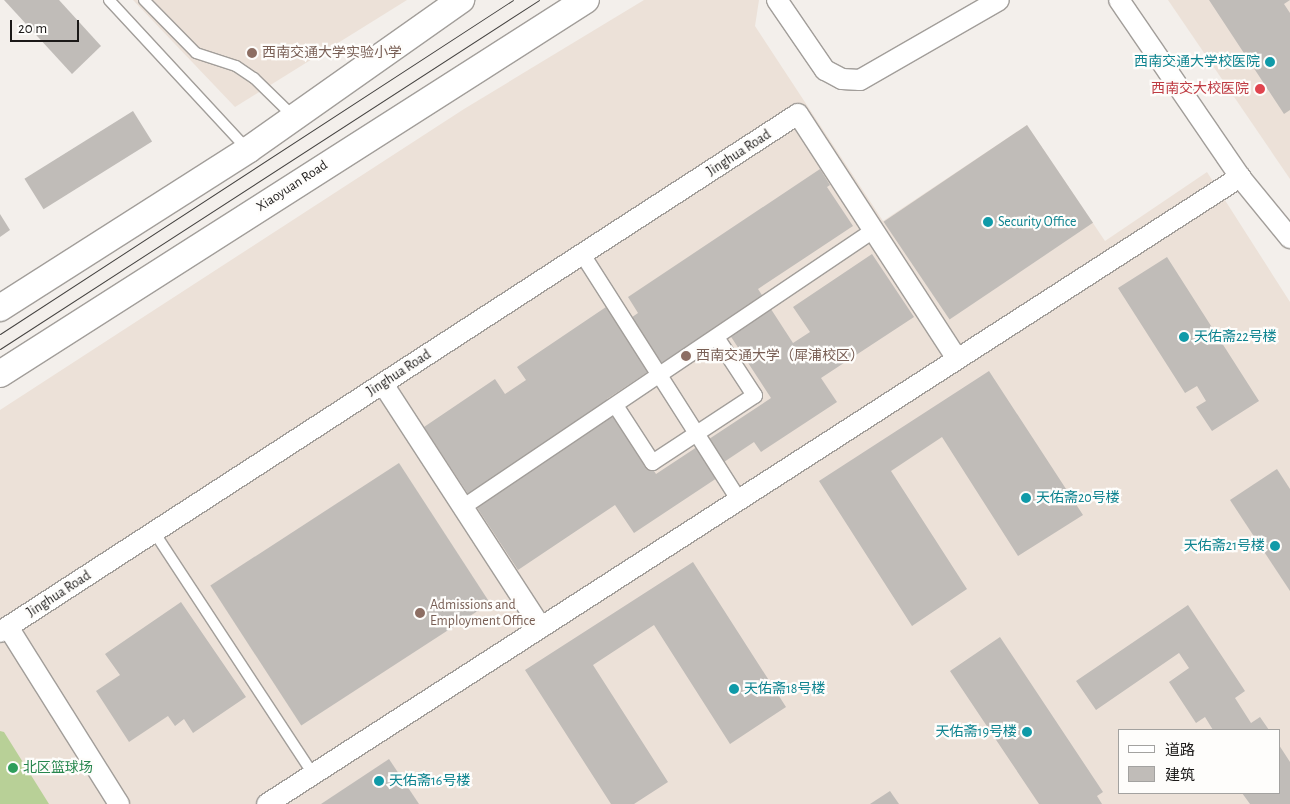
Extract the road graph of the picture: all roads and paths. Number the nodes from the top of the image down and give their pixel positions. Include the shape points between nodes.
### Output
1 (109, 0) edge
2 (144, 0) edge
3 (461, 0) edge
4 (586, 0) edge
5 (777, 0) edge
6 (999, 0) edge
7 (1119, 0) edge
8 (294, 118) junction
9 (248, 150) junction
10 (1240, 177) junction
11 (872, 230) junction
12 (1290, 238) edge
13 (582, 254) junction
14 (0, 308) edge
15 (716, 336) junction
16 (957, 360) junction
17 (0, 374) edge
18 (660, 374) junction
19 (382, 384) junction
20 (615, 405) junction
21 (697, 433) junction
22 (739, 500) junction
23 (462, 507) junction
24 (154, 532) junction
25 (541, 627) junction
26 (4, 630) edge
27 (313, 774) junction
28 (119, 804) edge
29 (267, 804) edge

1 - 9 lane
2 - 8 lane via 196,53 236,66
3 - 8 street
4 - 17 street, Xiaoyuan Road
5 - 6 street via 825,70 842,79 869,78
7 - 10 street
8 - 9 street
9 - 14 street
10 - 12 street
10 - 16 street
11 - 13 street, Jinghua Road via 798,114
11 - 15 street
11 - 16 street
13 - 18 street
13 - 19 street, Jinghua Road
15 - 18 street
15 - 21 street via 754,395
16 - 22 street
18 - 20 street
18 - 21 street
19 - 23 street
19 - 24 street, Jinghua Road
20 - 21 street via 652,462
20 - 23 street
21 - 22 street
22 - 25 street
23 - 25 street
24 - 26 street, Jinghua Road
24 - 27 lane
25 - 27 street
26 - 28 street
27 - 29 street

